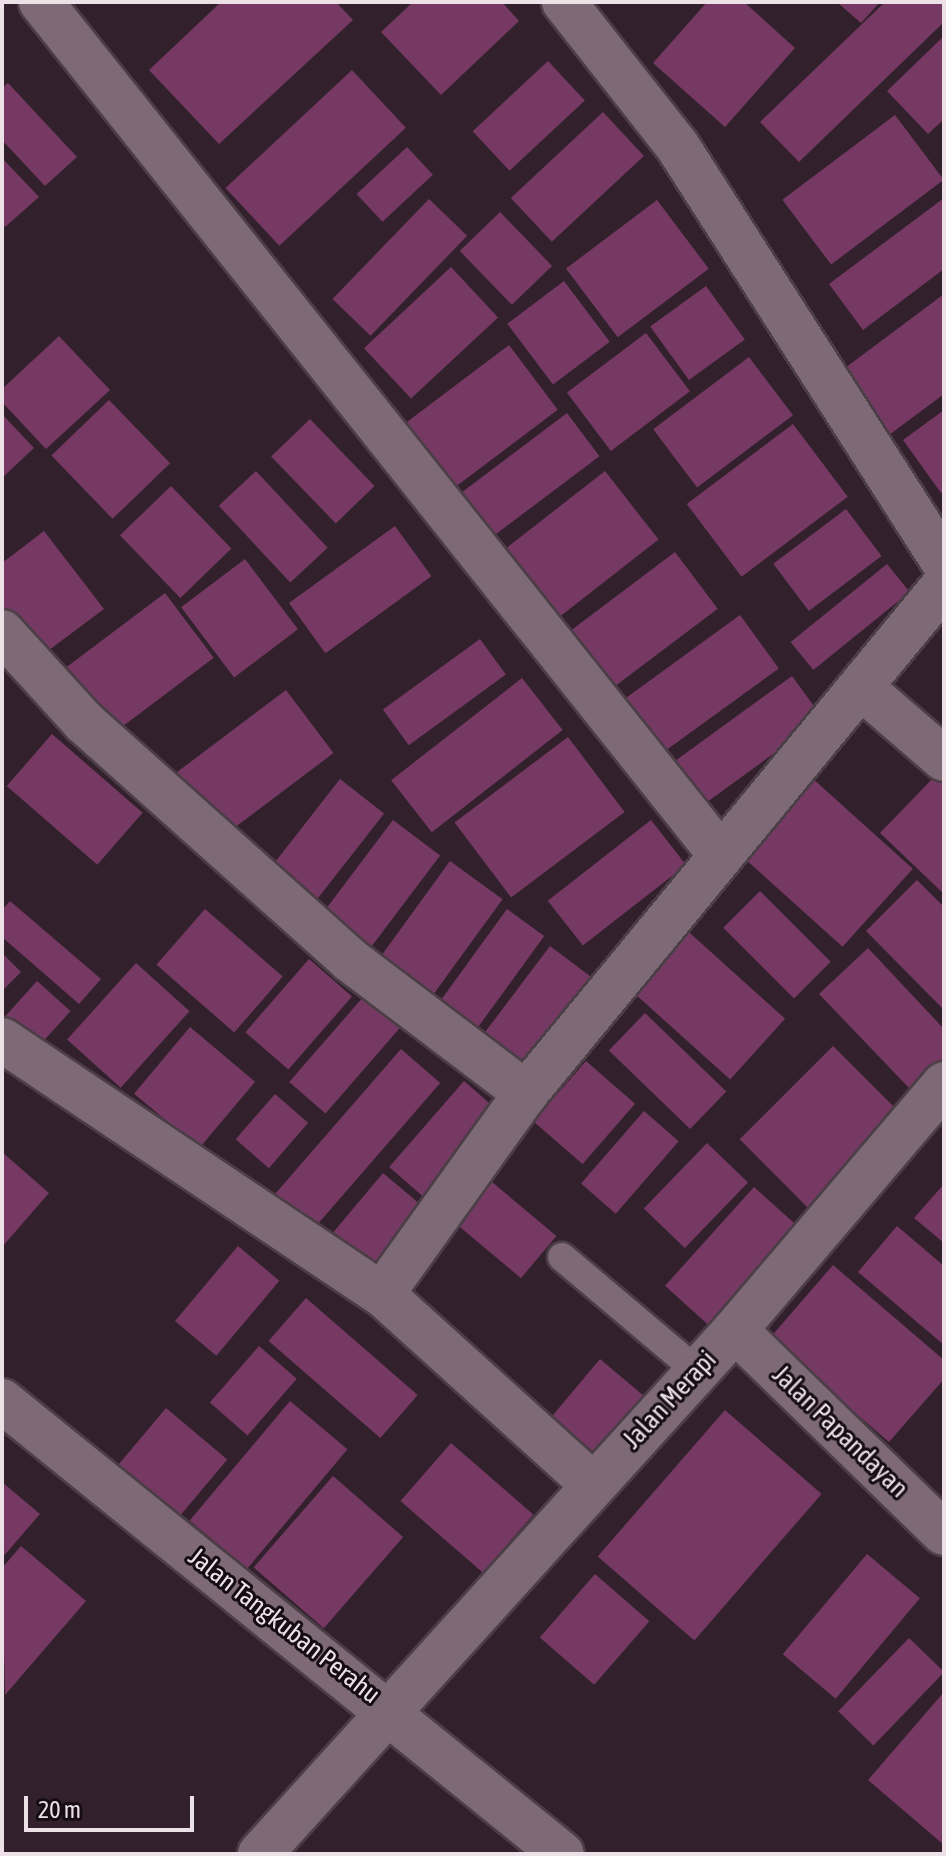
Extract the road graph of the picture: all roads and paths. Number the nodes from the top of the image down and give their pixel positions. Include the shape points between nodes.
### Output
1 (41, 2) edge
2 (564, 2) edge
3 (944, 563) edge
4 (944, 585) edge
5 (2, 632) edge
6 (863, 689) junction
7 (944, 759) edge
8 (719, 853) junction
9 (2, 1040) edge
10 (944, 1084) edge
11 (526, 1093) junction
12 (562, 1257) dead end
13 (382, 1294) junction
14 (735, 1330) junction
15 (697, 1371) junction
16 (2, 1401) edge
17 (592, 1484) junction
18 (944, 1533) edge
19 (391, 1711) junction
20 (260, 1854) edge
21 (562, 1854) edge

1 - 8 street
2 - 3 street via 678,147
4 - 6 street
5 - 11 street via 84,722 314,928
6 - 7 street
6 - 8 street
8 - 11 street
9 - 13 street
10 - 14 street, Jalan Merapi
11 - 13 street
12 - 15 lane
13 - 17 street
14 - 15 street, Jalan Merapi
14 - 18 street, Jalan Papandayan
15 - 17 street, Jalan Merapi
16 - 19 street, Jalan Tangkuban Perahu
17 - 19 street, Jalan Merapi
19 - 20 street, Jalan Merapi
19 - 21 street, Jalan Tangkuban Perahu

